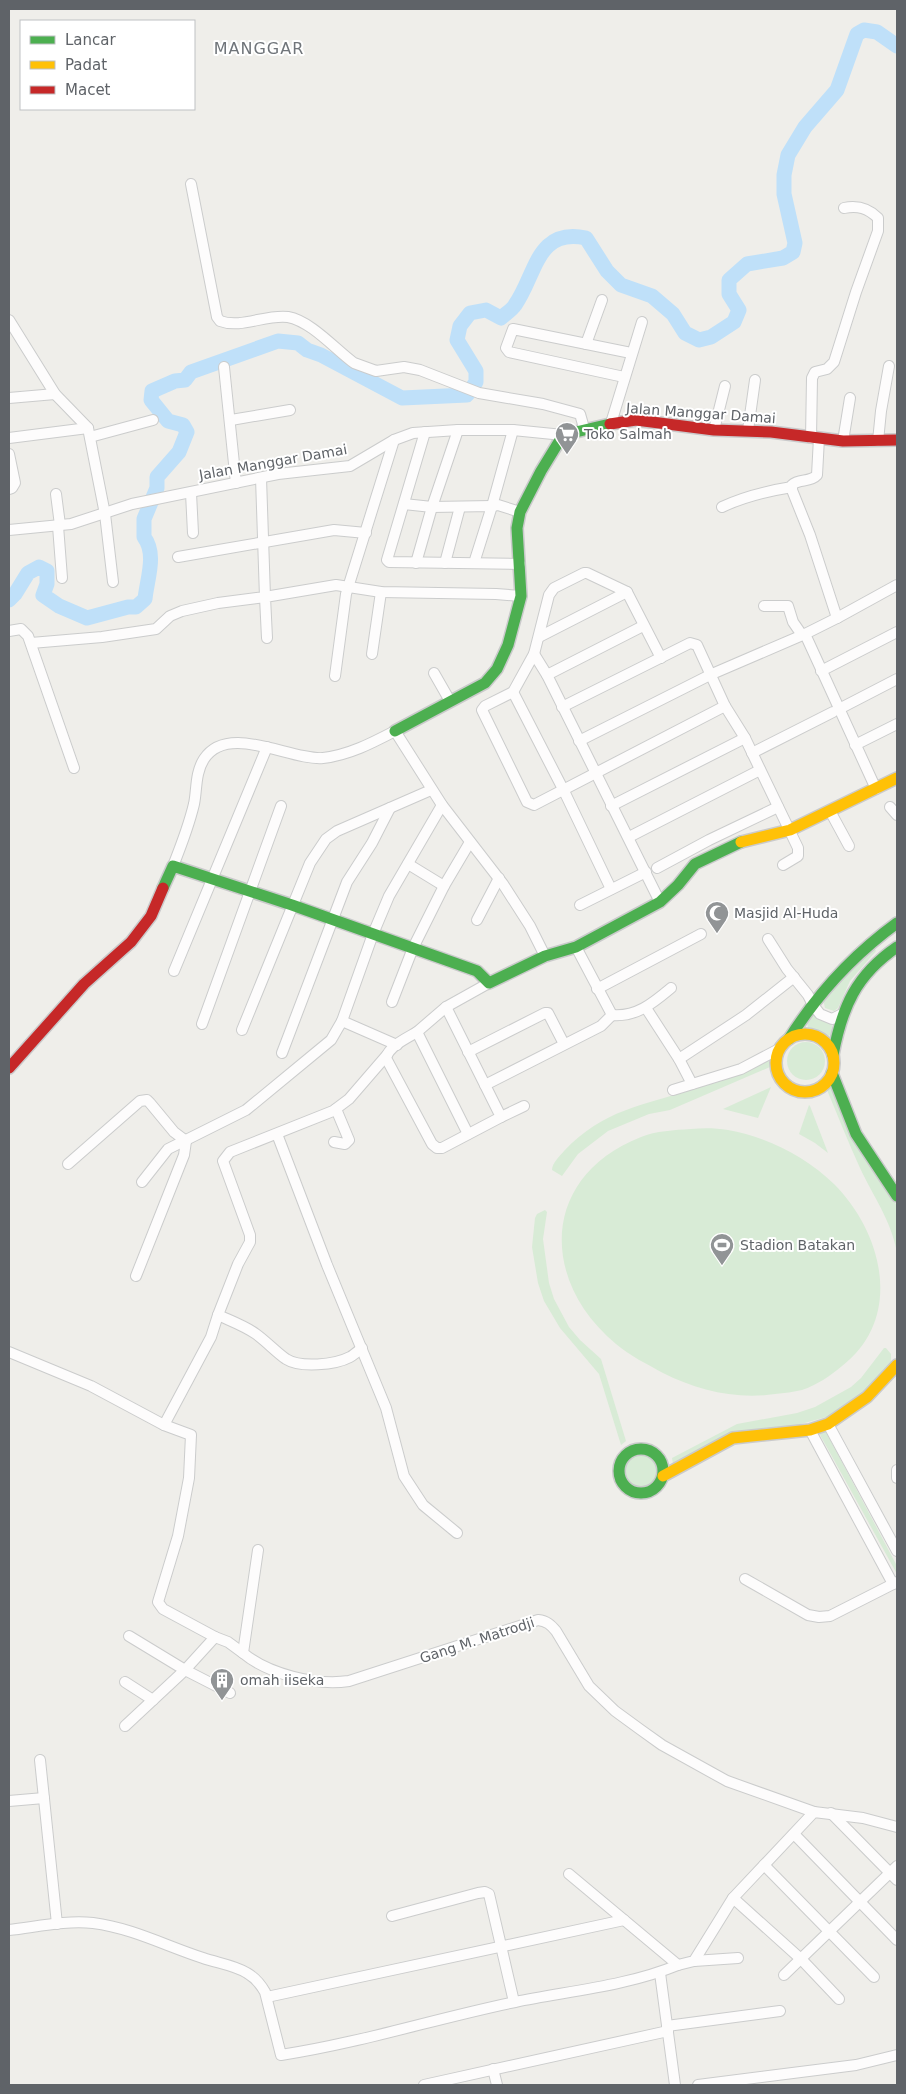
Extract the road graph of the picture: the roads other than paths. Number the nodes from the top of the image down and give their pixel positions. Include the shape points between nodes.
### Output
1 (191, 184) dead end
2 (844, 208) dead end
3 (602, 300) dead end
4 (9, 320) edge
5 (642, 322) dead end
6 (586, 344) junction
7 (631, 353) junction
8 (889, 366) dead end
9 (224, 367) dead end
10 (624, 377) junction
11 (755, 380) dead end
12 (725, 386) dead end
13 (54, 394) junction
14 (9, 398) edge
15 (850, 398) dead end
16 (290, 410) dead end
17 (153, 420) dead end
18 (231, 420) junction
19 (611, 423) junction
20 (584, 428) junction
21 (458, 430) junction
22 (513, 430) junction
23 (714, 430) junction
24 (748, 430) junction
25 (89, 432) junction
26 (425, 432) junction
27 (564, 435) junction
28 (9, 438) edge
29 (815, 438) junction
30 (394, 440) junction
31 (897, 440) edge
32 (843, 441) junction
33 (878, 441) junction
34 (9, 454) edge
35 (262, 478) junction
36 (236, 483) junction
37 (792, 487) junction
38 (9, 489) edge
39 (191, 492) junction
40 (56, 494) dead end
41 (404, 504) junction
42 (492, 506) junction
43 (432, 507) junction
44 (460, 507) junction
45 (722, 507) dead end
46 (520, 512) junction
47 (105, 514) junction
48 (59, 526) junction
49 (9, 530) edge
50 (193, 533) dead end
51 (366, 533) junction
52 (264, 542) junction
53 (178, 557) dead end
54 (416, 563) junction
55 (445, 563) junction
56 (474, 564) junction
57 (520, 564) junction
58 (62, 578) dead end
59 (113, 582) dead end
60 (897, 584) edge
61 (349, 586) junction
62 (381, 592) junction
63 (627, 592) junction
64 (521, 596) junction
65 (265, 597) junction
66 (764, 606) dead end
67 (837, 618) junction
68 (644, 626) junction
69 (9, 632) edge
70 (897, 632) edge
71 (800, 636) junction
72 (539, 637) junction
73 (267, 638) dead end
74 (31, 643) junction
75 (372, 654) dead end
76 (534, 654) junction
77 (661, 658) junction
78 (821, 671) junction
79 (434, 672) dead end
80 (712, 674) junction
81 (547, 675) junction
82 (335, 676) dead end
83 (897, 679) edge
84 (513, 692) junction
85 (450, 702) junction
86 (725, 706) junction
87 (562, 707) junction
88 (836, 710) junction
89 (897, 724) edge
90 (395, 731) junction
91 (745, 738) junction
92 (579, 741) junction
93 (855, 745) junction
94 (267, 747) junction
95 (752, 753) junction
96 (74, 768) dead end
97 (760, 770) junction
98 (596, 774) junction
99 (897, 778) edge
100 (876, 789) junction
101 (431, 790) junction
102 (564, 791) junction
103 (442, 805) junction
104 (281, 806) dead end
105 (611, 806) junction
106 (778, 807) junction
107 (890, 807) dead end
108 (390, 808) junction
109 (830, 812) junction
110 (897, 815) edge
111 (790, 830) junction
112 (628, 837) junction
113 (470, 842) junction
114 (849, 846) dead end
115 (408, 864) junction
116 (783, 865) dead end
117 (173, 866) junction
118 (657, 868) dead end
119 (646, 872) junction
120 (212, 878) junction
121 (499, 878) junction
122 (444, 886) junction
123 (611, 889) junction
124 (250, 891) junction
125 (660, 902) junction
126 (292, 905) junction
127 (580, 905) dead end
128 (333, 920) junction
129 (477, 920) dead end
130 (897, 923) edge
131 (373, 934) junction
132 (701, 934) dead end
133 (877, 936) junction
134 (768, 939) dead end
135 (576, 947) junction
136 (413, 948) junction
137 (893, 950) edge
138 (545, 956) junction
139 (174, 971) dead end
140 (483, 977) junction
141 (794, 977) junction
142 (671, 988) dead end
143 (597, 989) junction
144 (392, 1002) dead end
145 (813, 1005) junction
146 (446, 1007) junction
147 (646, 1008) junction
148 (842, 1014) junction
149 (612, 1015) junction
150 (342, 1021) junction
151 (202, 1024) dead end
152 (242, 1030) dead end
153 (417, 1032) junction
154 (789, 1038) junction
155 (564, 1044) junction
156 (397, 1045) junction
157 (779, 1049) junction
158 (468, 1052) junction
159 (282, 1053) dead end
160 (387, 1055) junction
161 (833, 1055) junction
162 (679, 1058) junction
163 (9, 1068) edge
164 (832, 1073) junction
165 (692, 1084) junction
166 (485, 1085) junction
167 (672, 1090) dead end
168 (524, 1106) dead end
169 (336, 1109) junction
170 (501, 1117) junction
171 (277, 1134) junction
172 (468, 1134) junction
173 (186, 1141) junction
174 (334, 1142) dead end
175 (68, 1164) dead end
176 (142, 1182) dead end
177 (897, 1196) edge
178 (136, 1276) dead end
179 (218, 1316) junction
180 (362, 1348) junction
181 (9, 1352) edge
182 (897, 1365) edge
183 (828, 1424) junction
184 (164, 1425) junction
185 (810, 1430) junction
186 (897, 1470) edge
187 (663, 1476) dead end
188 (897, 1478) edge
189 (457, 1533) dead end
190 (258, 1550) dead end
191 (897, 1551) edge
192 (745, 1578) dead end
193 (895, 1583) edge
194 (129, 1636) dead end
195 (215, 1637) junction
196 (243, 1653) junction
197 (185, 1670) junction
198 (125, 1682) dead end
199 (230, 1693) dead end
200 (153, 1700) junction
201 (125, 1726) dead end
202 (40, 1760) dead end
203 (44, 1798) junction
204 (9, 1801) edge
205 (814, 1812) junction
206 (831, 1813) junction
207 (897, 1827) edge
208 (794, 1834) junction
209 (764, 1865) junction
210 (895, 1873) edge
211 (569, 1874) dead end
212 (733, 1898) junction
213 (861, 1902) junction
214 (392, 1916) dead end
215 (624, 1920) junction
216 (57, 1924) junction
217 (9, 1930) edge
218 (831, 1932) junction
219 (897, 1940) edge
220 (502, 1945) junction
221 (738, 1958) dead end
222 (802, 1960) junction
223 (694, 1961) junction
224 (678, 1965) junction
225 (660, 1973) junction
226 (784, 1975) dead end
227 (874, 1977) dead end
228 (267, 1997) junction
229 (839, 2000) dead end
230 (514, 2002) junction
231 (780, 2011) dead end
232 (667, 2029) junction
233 (897, 2055) edge
234 (493, 2069) junction
235 (424, 2085) edge
236 (497, 2085) edge
237 (675, 2085) edge
238 (698, 2085) edge

1 - 20 street via 220,321 231,323 287,317 298,320 363,368 376,371 404,367 420,370 479,393 579,414
2 - 29 street via 860,207 870,211 878,218 878,231 834,362 827,369 815,372 812,378
3 - 6 street
4 - 13 street
5 - 7 street
6 - 7 street
6 - 10 street via 513,329 506,348 509,352
7 - 10 street
8 - 33 street
9 - 18 street
10 - 19 street
11 - 24 street
12 - 23 street
13 - 14 street
13 - 25 street
15 - 32 street
16 - 18 street
17 - 25 street
18 - 36 street
19 - 20 street, Jalan Manggar Damai
19 - 23 street, Jalan Manggar Damai via 636,420
20 - 27 street, Jalan Manggar Damai
21 - 22 street, Jalan Manggar Damai
21 - 26 street, Jalan Manggar Damai
21 - 43 street
22 - 27 street, Jalan Manggar Damai
22 - 42 street
23 - 24 street, Jalan Manggar Damai
24 - 29 street, Jalan Manggar Damai
25 - 28 street
25 - 47 street
26 - 30 street, Jalan Manggar Damai
26 - 41 street
27 - 46 street via 540,471
29 - 32 street, Jalan Manggar Damai
29 - 37 street via 817,475 795,482
30 - 35 street, Jalan Manggar Damai via 350,466 293,471
30 - 51 street
31 - 33 street, Jalan Manggar Damai
32 - 33 street, Jalan Manggar Damai
34 - 38 street via 15,483
35 - 36 street, Jalan Manggar Damai
35 - 52 street
36 - 39 street, Jalan Manggar Damai
37 - 45 street via 739,499
37 - 67 street
39 - 47 street, Jalan Manggar Damai via 132,504
39 - 50 street
40 - 48 street
41 - 43 street
41 - 54 street via 387,560
42 - 44 street
42 - 46 street
42 - 56 street
43 - 44 street
43 - 54 street
44 - 55 street
46 - 57 street via 517,528
47 - 48 street, Jalan Manggar Damai
47 - 59 street
48 - 49 street, Jalan Manggar Damai
48 - 58 street
51 - 52 street via 334,530
51 - 61 street
52 - 53 street
52 - 65 street
54 - 55 street
55 - 56 street
56 - 57 street
57 - 64 street
60 - 67 street
61 - 62 street
61 - 65 street via 336,585
61 - 82 street
62 - 64 street
62 - 75 street
63 - 68 street
63 - 72 street
63 - 72 street via 584,573 551,592
64 - 85 street via 508,645 497,669 485,683
65 - 73 street
65 - 74 street via 182,611 170,616 156,630
66 - 71 street via 788,606
67 - 71 street
68 - 77 street
68 - 81 street
69 - 74 street via 23,630
70 - 78 street
71 - 78 street
71 - 80 street
72 - 76 street
74 - 96 street
76 - 81 street
76 - 84 street
77 - 80 street via 693,643
77 - 87 street
78 - 88 street
79 - 85 street
80 - 86 street
80 - 92 street
81 - 87 street
83 - 88 street
84 - 102 street
84 - 102 street via 482,710 527,802 534,805
85 - 90 street
86 - 91 street
86 - 98 street
87 - 92 street
88 - 93 street
88 - 95 street
89 - 93 street
90 - 94 street via 348,753 322,758
90 - 101 street
91 - 95 street
91 - 105 street
92 - 98 street
93 - 100 street
94 - 117 street via 234,743 220,746 203,760 194,803
94 - 120 street
95 - 97 street
97 - 106 street
97 - 112 street
98 - 102 street
98 - 105 street
99 - 100 street
100 - 109 street
101 - 103 street
101 - 108 street
102 - 123 street
103 - 113 street
103 - 115 street
104 - 124 street
105 - 112 street
106 - 111 street
106 - 118 street
107 - 110 street
108 - 126 street via 326,839 310,863
108 - 128 street via 347,882
109 - 111 street
109 - 114 street
111 - 116 street via 799,855
111 - 125 street via 743,841 695,864
112 - 119 street
113 - 121 street
113 - 122 street
115 - 122 street
115 - 131 street via 389,896
117 - 120 street
117 - 163 street via 151,916 132,942 84,984
119 - 123 street
119 - 125 street
120 - 124 street
120 - 139 street
121 - 129 street
121 - 138 street
122 - 136 street
123 - 127 street
124 - 126 street
124 - 151 street
125 - 135 street
126 - 128 street
126 - 152 street
128 - 131 street
128 - 159 street
130 - 133 street
131 - 136 street
131 - 150 street
132 - 143 street
133 - 137 street
133 - 145 street via 834,978
134 - 141 street
135 - 138 street
135 - 143 street
136 - 140 street
136 - 144 street
137 - 148 street via 875,964 854,990
138 - 140 street
140 - 146 street
141 - 145 street
141 - 162 street via 740,1019
142 - 147 street
143 - 149 street
145 - 148 street via 820,1014 832,1019
145 - 154 street
146 - 153 street
146 - 158 street
147 - 149 street via 623,1016
147 - 162 street
148 - 161 street
149 - 155 street via 601,1026
150 - 156 street
150 - 173 street via 331,1040 246,1110
153 - 156 street
153 - 172 street
154 - 157 street
154 - 161 street via 810,1034 829,1046
155 - 158 street via 545,1012
155 - 166 street
156 - 160 street
157 - 164 street via 775,1066 778,1076 797,1092 814,1091 828,1081
157 - 165 street via 742,1068
158 - 166 street
160 - 169 street via 349,1099
160 - 172 street via 432,1144 442,1148
161 - 164 street
162 - 165 street
164 - 177 street via 857,1136
165 - 167 street
166 - 170 street
168 - 170 street
169 - 171 street
169 - 174 street via 349,1140 345,1144
170 - 172 street
171 - 179 street via 230,1152 223,1161 250,1242
171 - 180 street
173 - 175 street via 174,1132 150,1102 140,1101
173 - 176 street via 160,1157
173 - 178 street via 184,1155
179 - 180 street via 254,1332 296,1364 342,1360
179 - 184 street via 211,1337
180 - 189 street via 386,1408 404,1476 423,1505
181 - 184 street via 90,1386
182 - 183 street via 867,1397
183 - 185 street
183 - 191 street
184 - 195 street via 191,1435 189,1478 178,1536 158,1602 163,1609
185 - 187 street via 733,1438
185 - 193 street
186 - 188 street
190 - 196 street
192 - 193 street via 808,1615 819,1617 830,1616
194 - 197 street
195 - 196 street
195 - 197 street
196 - 205 street, Gang M. Matrodji via 272,1670 339,1683 543,1621 556,1631 589,1686 641,1730 727,1782
197 - 199 street
197 - 200 street
198 - 200 street
200 - 201 street
202 - 203 street
203 - 204 street
203 - 216 street
205 - 206 street
205 - 208 street
206 - 207 street
206 - 210 street
208 - 209 street
208 - 213 street
209 - 212 street
209 - 218 street
210 - 213 street
211 - 215 street
212 - 222 street
212 - 223 street
213 - 218 street
213 - 219 street
214 - 220 street via 485,1892 490,1894 493,1902
215 - 220 street
215 - 224 street
216 - 217 street
216 - 228 street via 93,1923 163,1942 246,1972 262,1986
218 - 222 street
218 - 227 street
220 - 228 street
220 - 230 street
221 - 223 street
222 - 226 street
222 - 229 street
223 - 224 street
224 - 225 street
225 - 230 street
225 - 232 street
228 - 230 street via 281,2055
231 - 232 street
232 - 234 street
232 - 237 street
233 - 238 street via 856,2065
234 - 235 street
234 - 236 street

